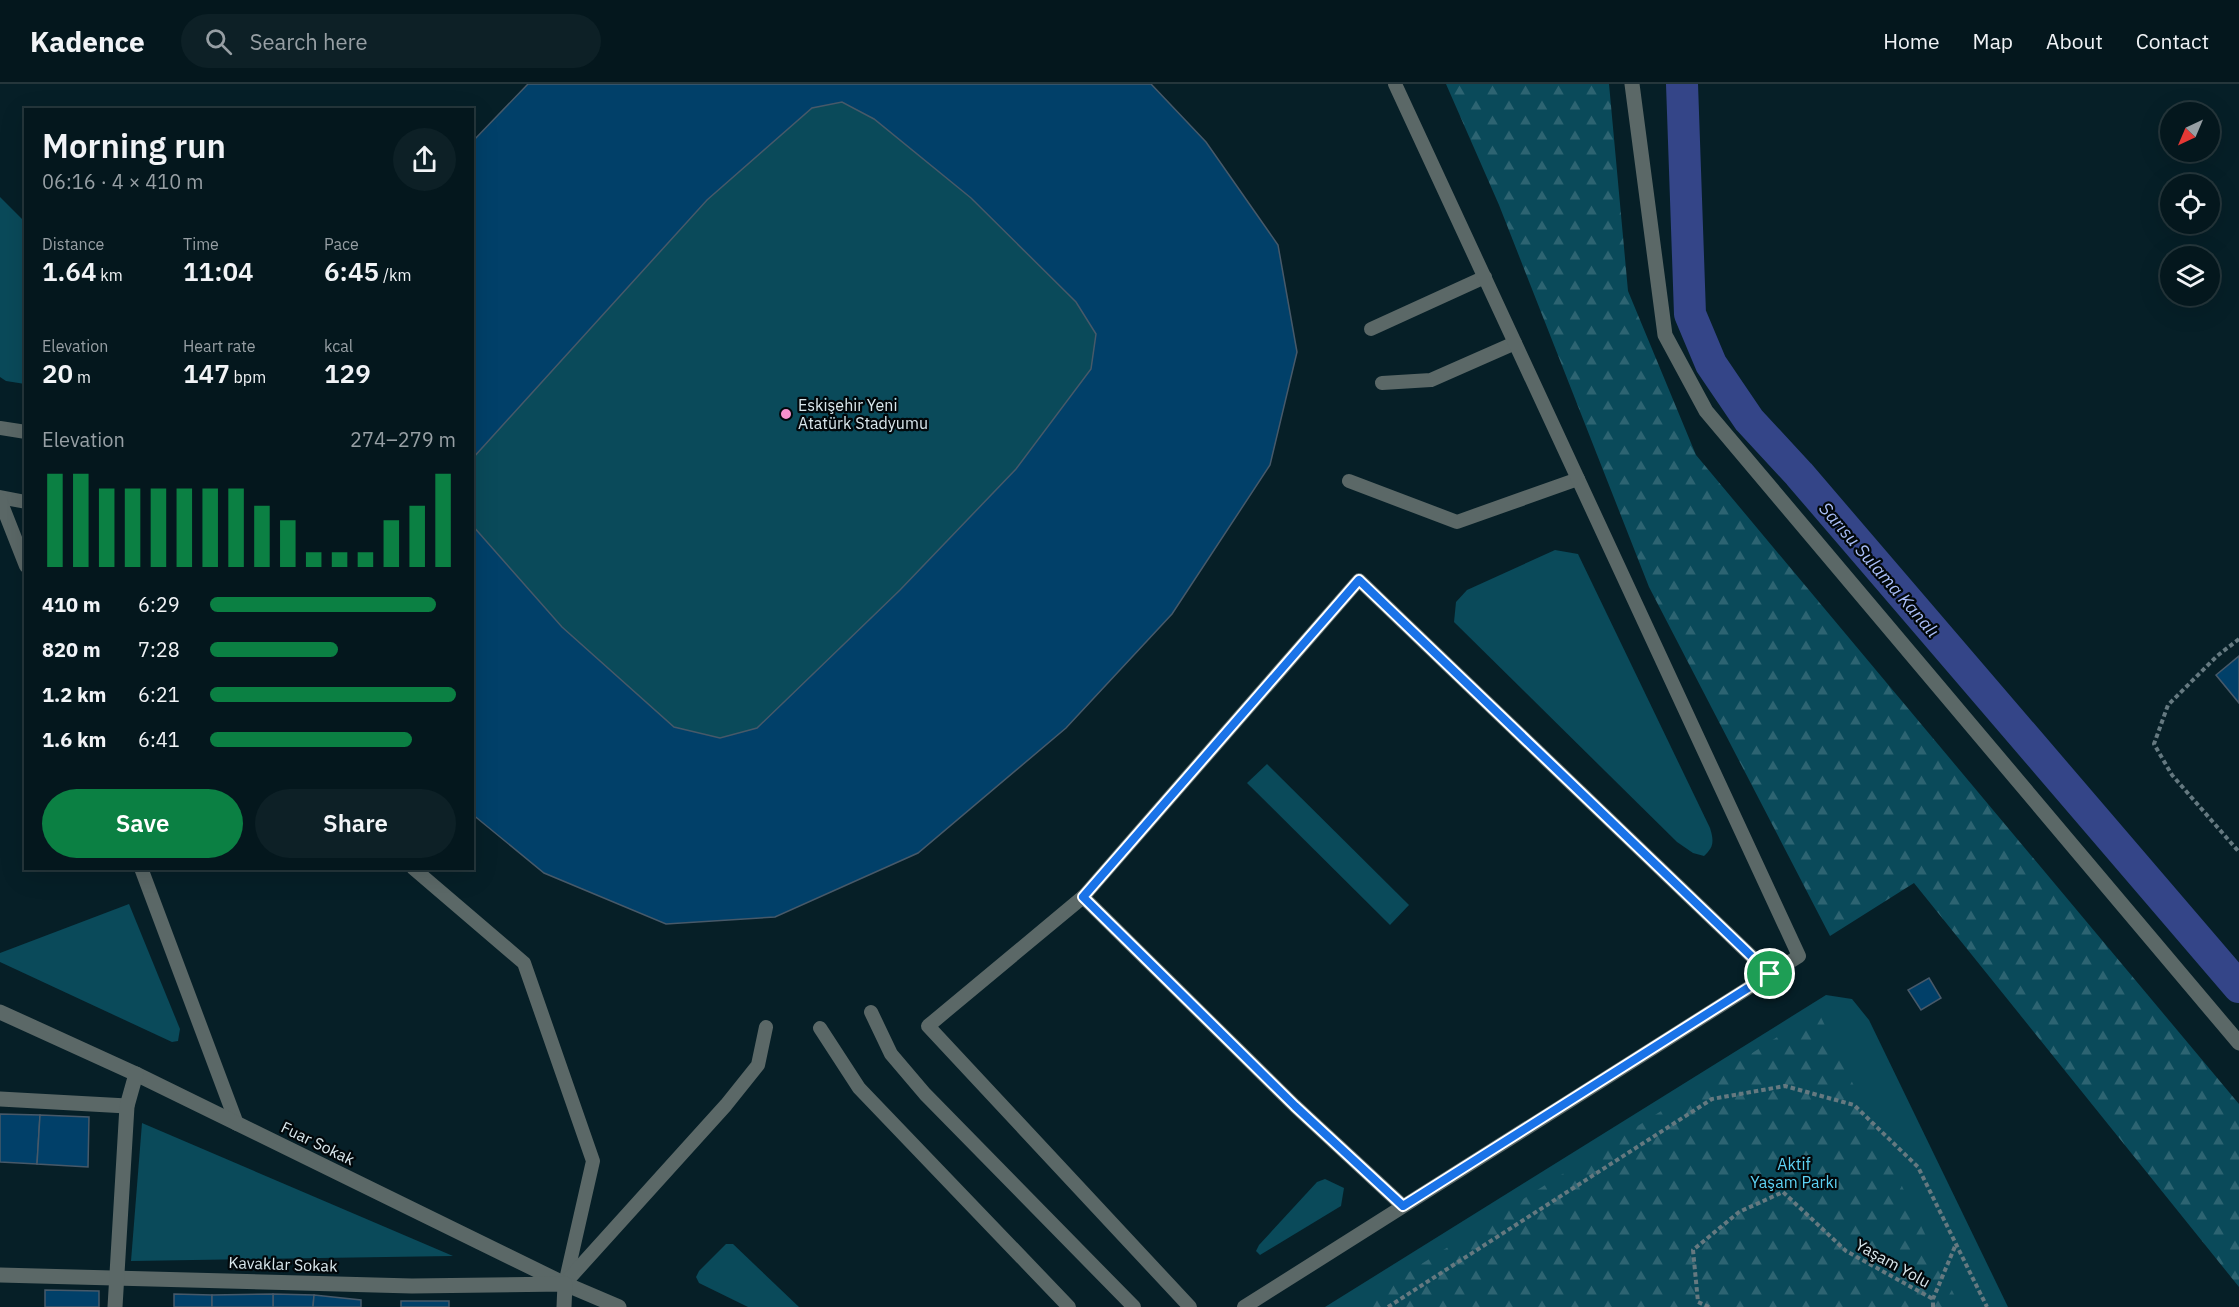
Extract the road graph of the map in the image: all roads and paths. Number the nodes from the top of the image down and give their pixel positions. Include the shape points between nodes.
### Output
1 (1395, 84) edge
2 (1632, 84) edge
3 (1485, 277) junction
4 (1371, 329) dead end
5 (1515, 343) junction
6 (1382, 383) dead end
7 (0, 428) edge
8 (24, 432) edge
9 (1578, 479) junction
10 (1349, 481) dead end
11 (0, 498) edge
12 (24, 502) edge
13 (24, 561) edge
14 (2239, 639) edge
15 (2239, 852) edge
16 (142, 870) edge
17 (415, 870) edge
18 (1083, 897) junction
19 (1770, 974) junction
20 (0, 1012) edge
21 (871, 1012) dead end
22 (766, 1027) dead end
23 (820, 1028) dead end
24 (2239, 1043) edge
25 (136, 1074) junction
26 (0, 1099) edge
27 (127, 1106) junction
28 (237, 1124) junction
29 (1403, 1206) junction
30 (1956, 1244) junction
31 (0, 1275) edge
32 (116, 1278) junction
33 (565, 1284) junction
34 (1933, 1299) junction
35 (115, 1307) edge
36 (564, 1307) edge
37 (619, 1307) edge
38 (1069, 1307) edge
39 (1134, 1307) edge
40 (1190, 1307) edge
41 (1244, 1307) edge
42 (1388, 1307) edge
43 (1709, 1307) edge
44 (1932, 1307) edge
45 (1987, 1307) edge

1 - 3 lane
2 - 24 street via 1665,335 1706,411
3 - 4 lane
3 - 5 lane
5 - 6 lane via 1431,380
5 - 9 lane
7 - 8 lane
9 - 10 lane via 1457,522
9 - 19 lane via 1799,956
11 - 12 lane
11 - 13 lane
14 - 15 path via 2168,705 2154,744 2172,775
16 - 28 lane
17 - 33 lane via 524,963 593,1161
18 - 19 lane via 1359,580
18 - 29 lane via 1295,1106
18 - 40 lane via 928,1026
19 - 29 lane
20 - 25 street, Fuar Sokak
21 - 39 lane via 891,1054 925,1094
22 - 33 lane via 758,1065
23 - 38 lane via 859,1088
25 - 27 street
25 - 28 street, Fuar Sokak
26 - 27 street
27 - 32 street
28 - 33 street, Fuar Sokak
29 - 41 lane
30 - 34 path
30 - 42 path via 1918,1167 1854,1105 1785,1086 1712,1099
30 - 45 path
31 - 32 street, Kavaklar Sokak
32 - 33 street, Kavaklar Sokak via 412,1286
32 - 35 street
33 - 36 street
33 - 37 street, Fuar Sokak
34 - 43 path, Yaşam Yolu via 1845,1251 1783,1192 1739,1212 1693,1251 1698,1302
34 - 44 path

